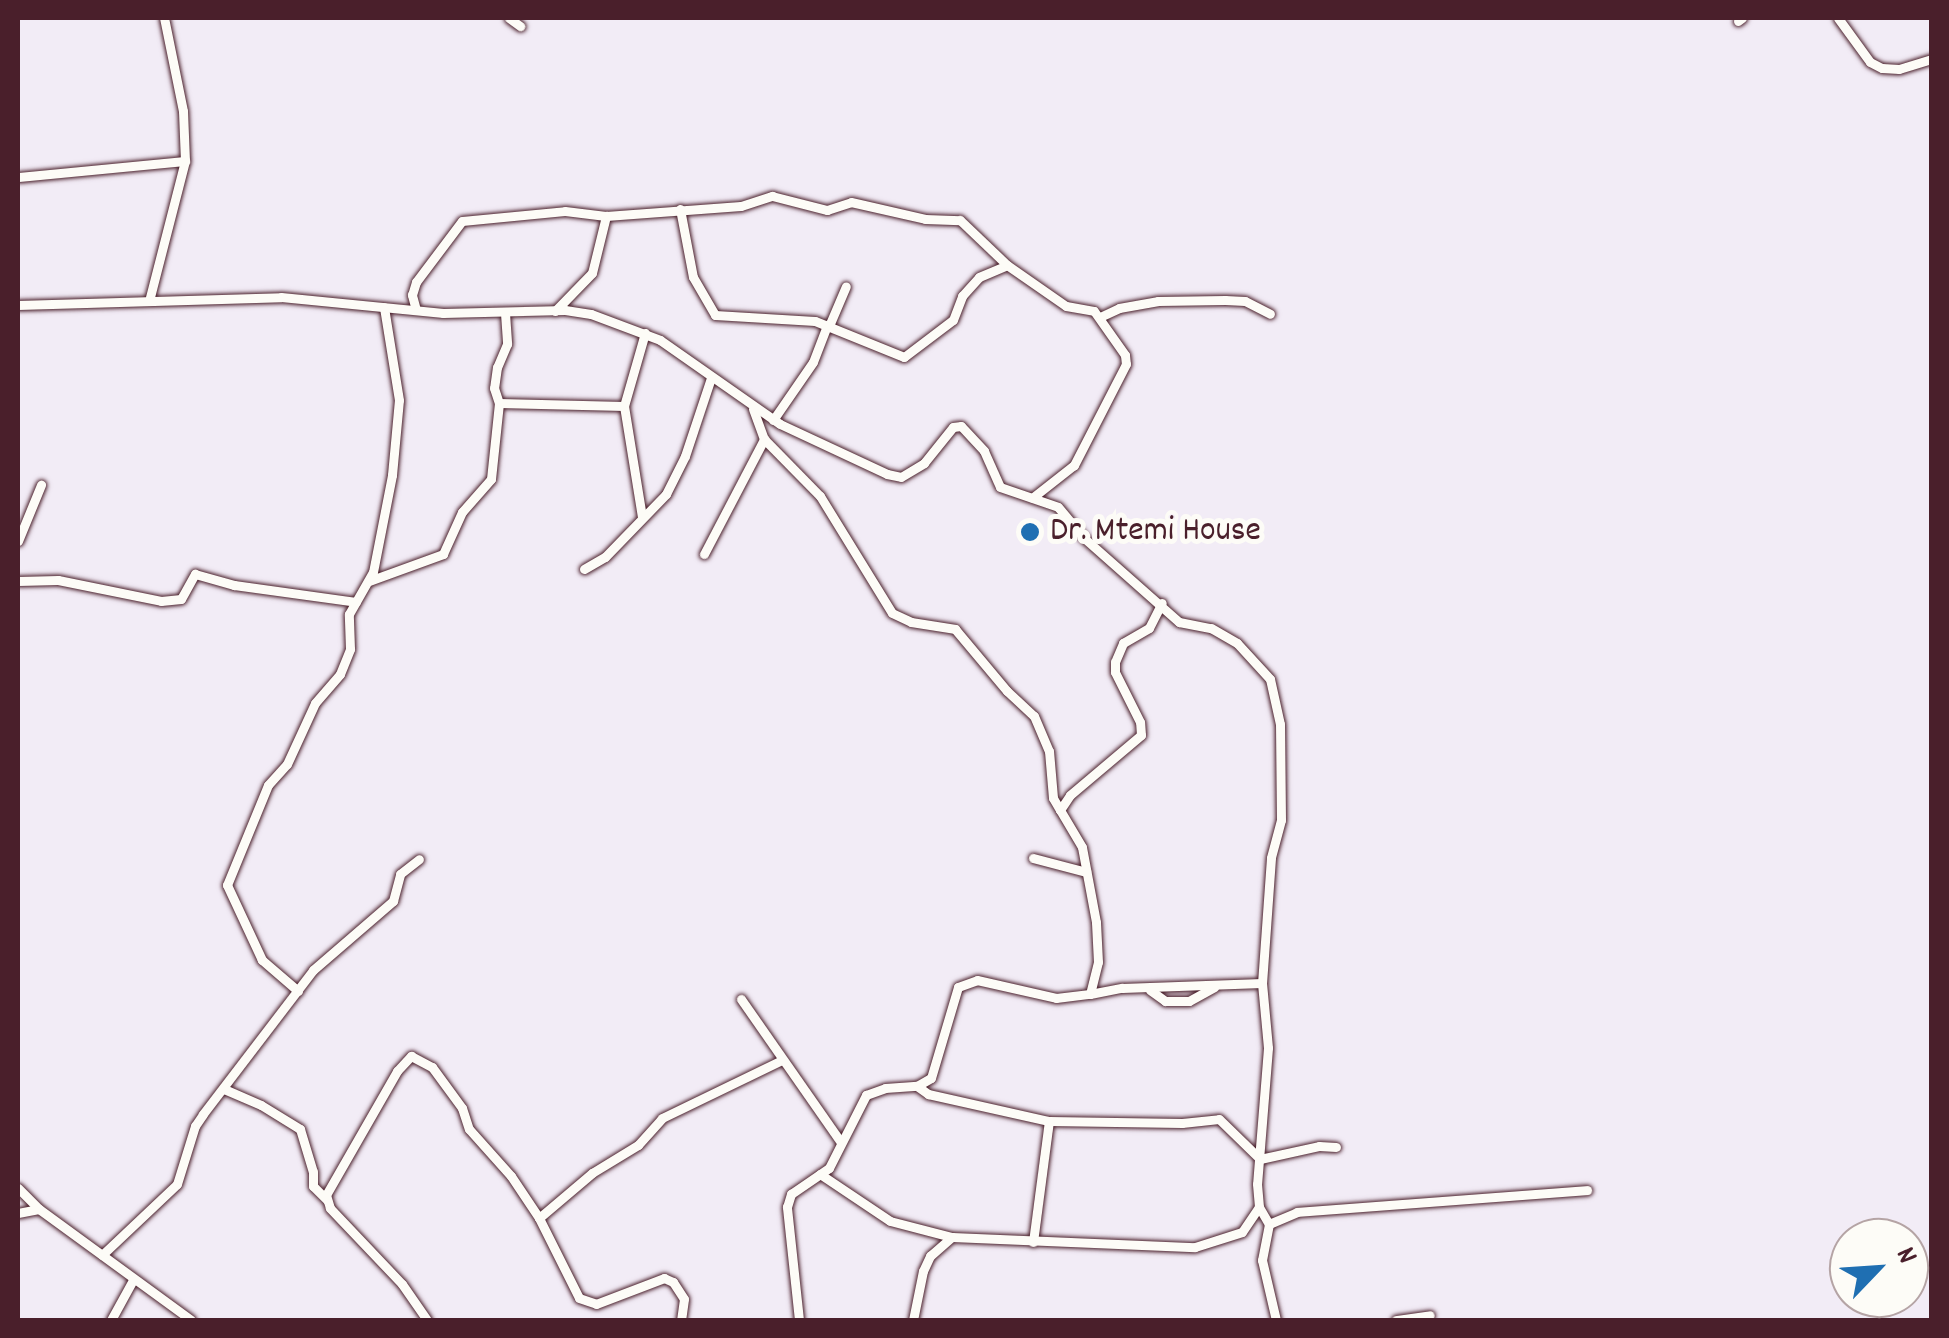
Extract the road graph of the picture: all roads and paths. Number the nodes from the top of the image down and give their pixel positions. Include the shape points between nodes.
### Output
1 (164, 18) edge
2 (509, 18) edge
3 (1838, 18) edge
4 (520, 26) dead end
5 (1932, 59) edge
6 (185, 160) junction
7 (18, 177) edge
8 (680, 209) junction
9 (606, 216) junction
10 (1006, 265) junction
11 (846, 286) dead end
12 (149, 301) junction
13 (18, 306) edge
14 (384, 307) junction
15 (416, 310) junction
16 (554, 311) junction
17 (505, 313) junction
18 (1270, 314) dead end
19 (1100, 317) junction
20 (828, 325) junction
21 (644, 333) junction
22 (712, 378) junction
23 (499, 403) junction
24 (624, 406) junction
25 (752, 408) junction
26 (773, 420) junction
27 (764, 438) junction
28 (42, 485) dead end
29 (1032, 498) junction
30 (642, 517) junction
31 (18, 541) edge
32 (704, 554) dead end
33 (584, 569) dead end
34 (18, 581) edge
35 (369, 581) junction
36 (356, 602) junction
37 (1162, 603) junction
38 (1060, 810) junction
39 (419, 858) dead end
40 (1032, 858) dead end
41 (1086, 872) junction
42 (1262, 983) junction
43 (1217, 985) junction
44 (1150, 990) junction
45 (298, 991) junction
46 (1090, 994) junction
47 (741, 1000) dead end
48 (780, 1061) junction
49 (917, 1086) junction
50 (224, 1089) junction
51 (1049, 1121) junction
52 (840, 1141) junction
53 (1336, 1148) dead end
54 (1260, 1158) junction
55 (820, 1174) junction
56 (18, 1188) edge
57 (1586, 1190) dead end
58 (327, 1200) junction
59 (1258, 1207) junction
60 (40, 1209) junction
61 (18, 1212) edge
62 (539, 1218) junction
63 (1269, 1224) junction
64 (952, 1237) junction
65 (1033, 1242) junction
66 (102, 1255) junction
67 (133, 1280) junction
68 (1430, 1315) dead end
69 (110, 1320) edge
70 (190, 1320) edge
71 (427, 1320) edge
72 (681, 1320) edge
73 (799, 1320) edge
74 (913, 1320) edge
75 (1276, 1320) edge
76 (1396, 1320) edge

1 - 6 street via 183,112
2 - 4 street
3 - 5 street via 1870,62 1882,68
6 - 7 street
6 - 12 street
8 - 9 street
8 - 10 street via 784,196 827,210 852,202 960,220
8 - 20 street via 693,277 708,310
9 - 15 street via 565,211 462,222 416,282
9 - 16 street via 592,272
10 - 19 street via 1061,303
10 - 20 street via 979,277 952,320 909,355 894,356
11 - 20 street
12 - 13 street
12 - 14 street via 281,298
14 - 15 street
14 - 35 street via 399,400 392,475
15 - 17 street
16 - 17 street
16 - 21 street via 591,314
17 - 23 street via 507,344 494,388
18 - 19 street via 1245,301 1158,301
19 - 29 street via 1124,354 1124,371 1074,464
20 - 26 street via 813,362
21 - 22 street
21 - 24 street
22 - 25 street
22 - 30 street via 674,479
23 - 24 street
23 - 35 street via 495,468 462,512 443,554
24 - 30 street
25 - 26 street
25 - 27 street
26 - 29 street via 901,477 933,456 952,427 961,426 984,451 1000,487
27 - 32 street
27 - 38 street via 820,496 892,613 955,629 1034,716 1049,751
28 - 31 street
29 - 37 street via 1065,512 1084,538
30 - 33 street
34 - 36 street via 58,580 161,601 181,599 194,574 234,586
35 - 36 street
36 - 45 street via 345,664 268,786 227,885 262,960
37 - 38 street via 1149,628 1123,644 1115,662 1141,735
37 - 42 street via 1179,622 1211,628 1238,643 1274,690 1281,820 1271,858
38 - 41 street via 1082,847
39 - 45 street via 400,874 393,901
40 - 41 street
41 - 46 street via 1098,962
42 - 43 street
42 - 54 street via 1268,1038
43 - 44 street
43 - 44 street via 1189,1002 1165,1001
44 - 46 street
45 - 50 street
46 - 49 street via 1056,998 968,982 953,995 936,1070
47 - 48 street
48 - 52 street
48 - 62 street via 662,1118 638,1145
49 - 51 street
49 - 52 street via 866,1095
50 - 58 street via 300,1128 312,1186
50 - 66 street via 194,1126 177,1184
51 - 54 street via 1219,1118
51 - 65 street
52 - 55 street via 836,1158
53 - 54 street
54 - 59 street
55 - 64 street via 890,1221
55 - 73 street via 790,1194 786,1207
56 - 60 street
57 - 63 street via 1296,1212
58 - 62 street via 411,1056 432,1067 469,1129
58 - 71 street
59 - 63 street
59 - 65 street via 1242,1232 1195,1247
60 - 61 street
60 - 66 street
62 - 72 street via 582,1302 596,1304 664,1278 684,1299
63 - 75 street via 1262,1260
64 - 65 street
64 - 74 street via 930,1256
66 - 67 street
67 - 69 street
67 - 70 street
68 - 76 street

